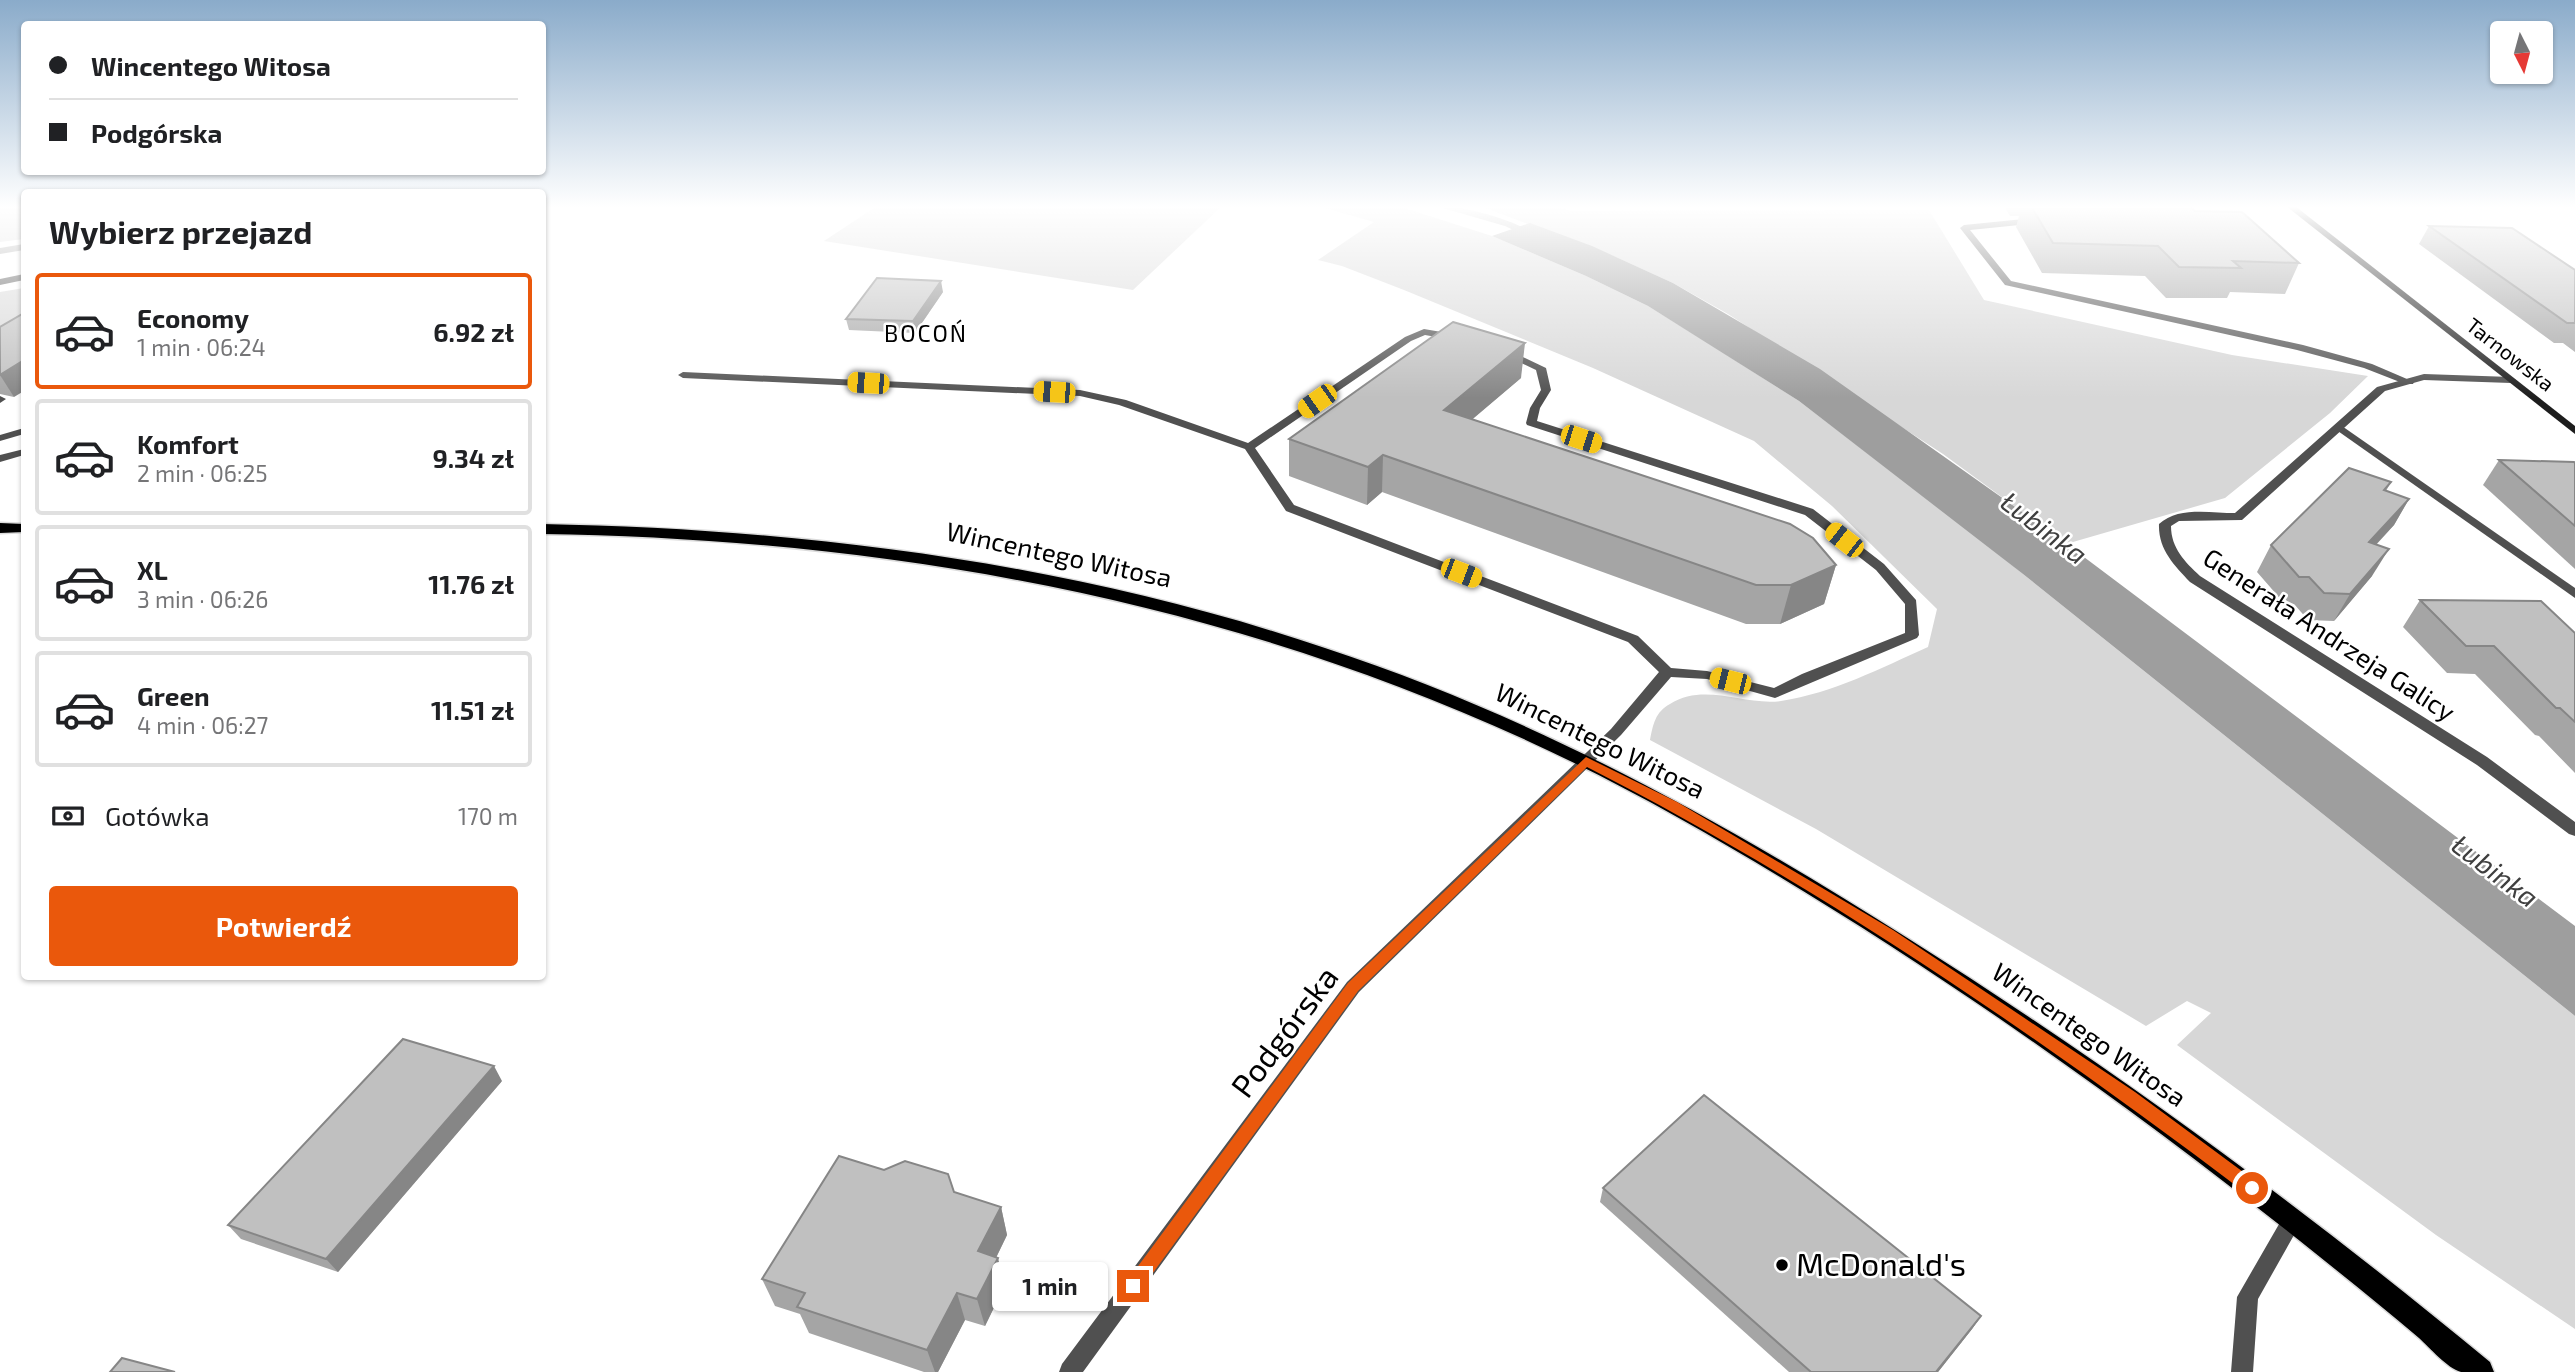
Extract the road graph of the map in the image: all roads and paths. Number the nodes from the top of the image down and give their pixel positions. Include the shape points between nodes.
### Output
1 (1998, 270) edge
2 (2371, 270) edge
3 (21, 278) edge
4 (0, 282) edge
5 (1462, 339) edge
6 (1497, 349) edge
7 (683, 375) dead end
8 (2511, 380) junction
9 (2409, 382) junction
10 (2339, 427) junction
11 (2575, 430) edge
12 (21, 432) edge
13 (0, 438) edge
14 (1249, 447) junction
15 (21, 453) edge
16 (0, 459) edge
17 (0, 528) edge
18 (21, 528) edge
19 (546, 529) edge
20 (2575, 594) edge
21 (1667, 671) junction
22 (1586, 761) junction
23 (2575, 830) edge
24 (2293, 1219) junction
25 (1070, 1372) edge
26 (2242, 1372) edge
27 (2480, 1372) edge

1 - 9 street via 2008,283 2299,347
2 - 8 main road, Tarnowska
3 - 4 street
5 - 14 street via 1424,332 1408,339
6 - 21 street via 1541,368 1546,390 1531,423 1809,512 1880,567 1911,603 1912,635 1775,693
7 - 14 street via 1080,393 1122,402
8 - 9 street, Generała Andrzeja Galicy via 2424,377
8 - 11 main road, Tarnowska
9 - 10 street, Generała Andrzeja Galicy via 2381,389
10 - 20 street
10 - 23 street, Generała Andrzeja Galicy via 2238,517 2191,516 2165,524 2170,550 2195,579 2482,761
12 - 13 street
14 - 21 street via 1290,508 1633,639
15 - 16 street
17 - 18 main road
19 - 22 main road, Wincentego Witosa via 748,536 956,563 1072,585 1187,612 1331,655
21 - 22 street, Podgórska
22 - 24 main road, Wincentego Witosa via 1672,805 1888,933 2129,1097
22 - 25 street, Podgórska via 1353,987
24 - 26 street via 2248,1297
24 - 27 main road, Wincentego Witosa

